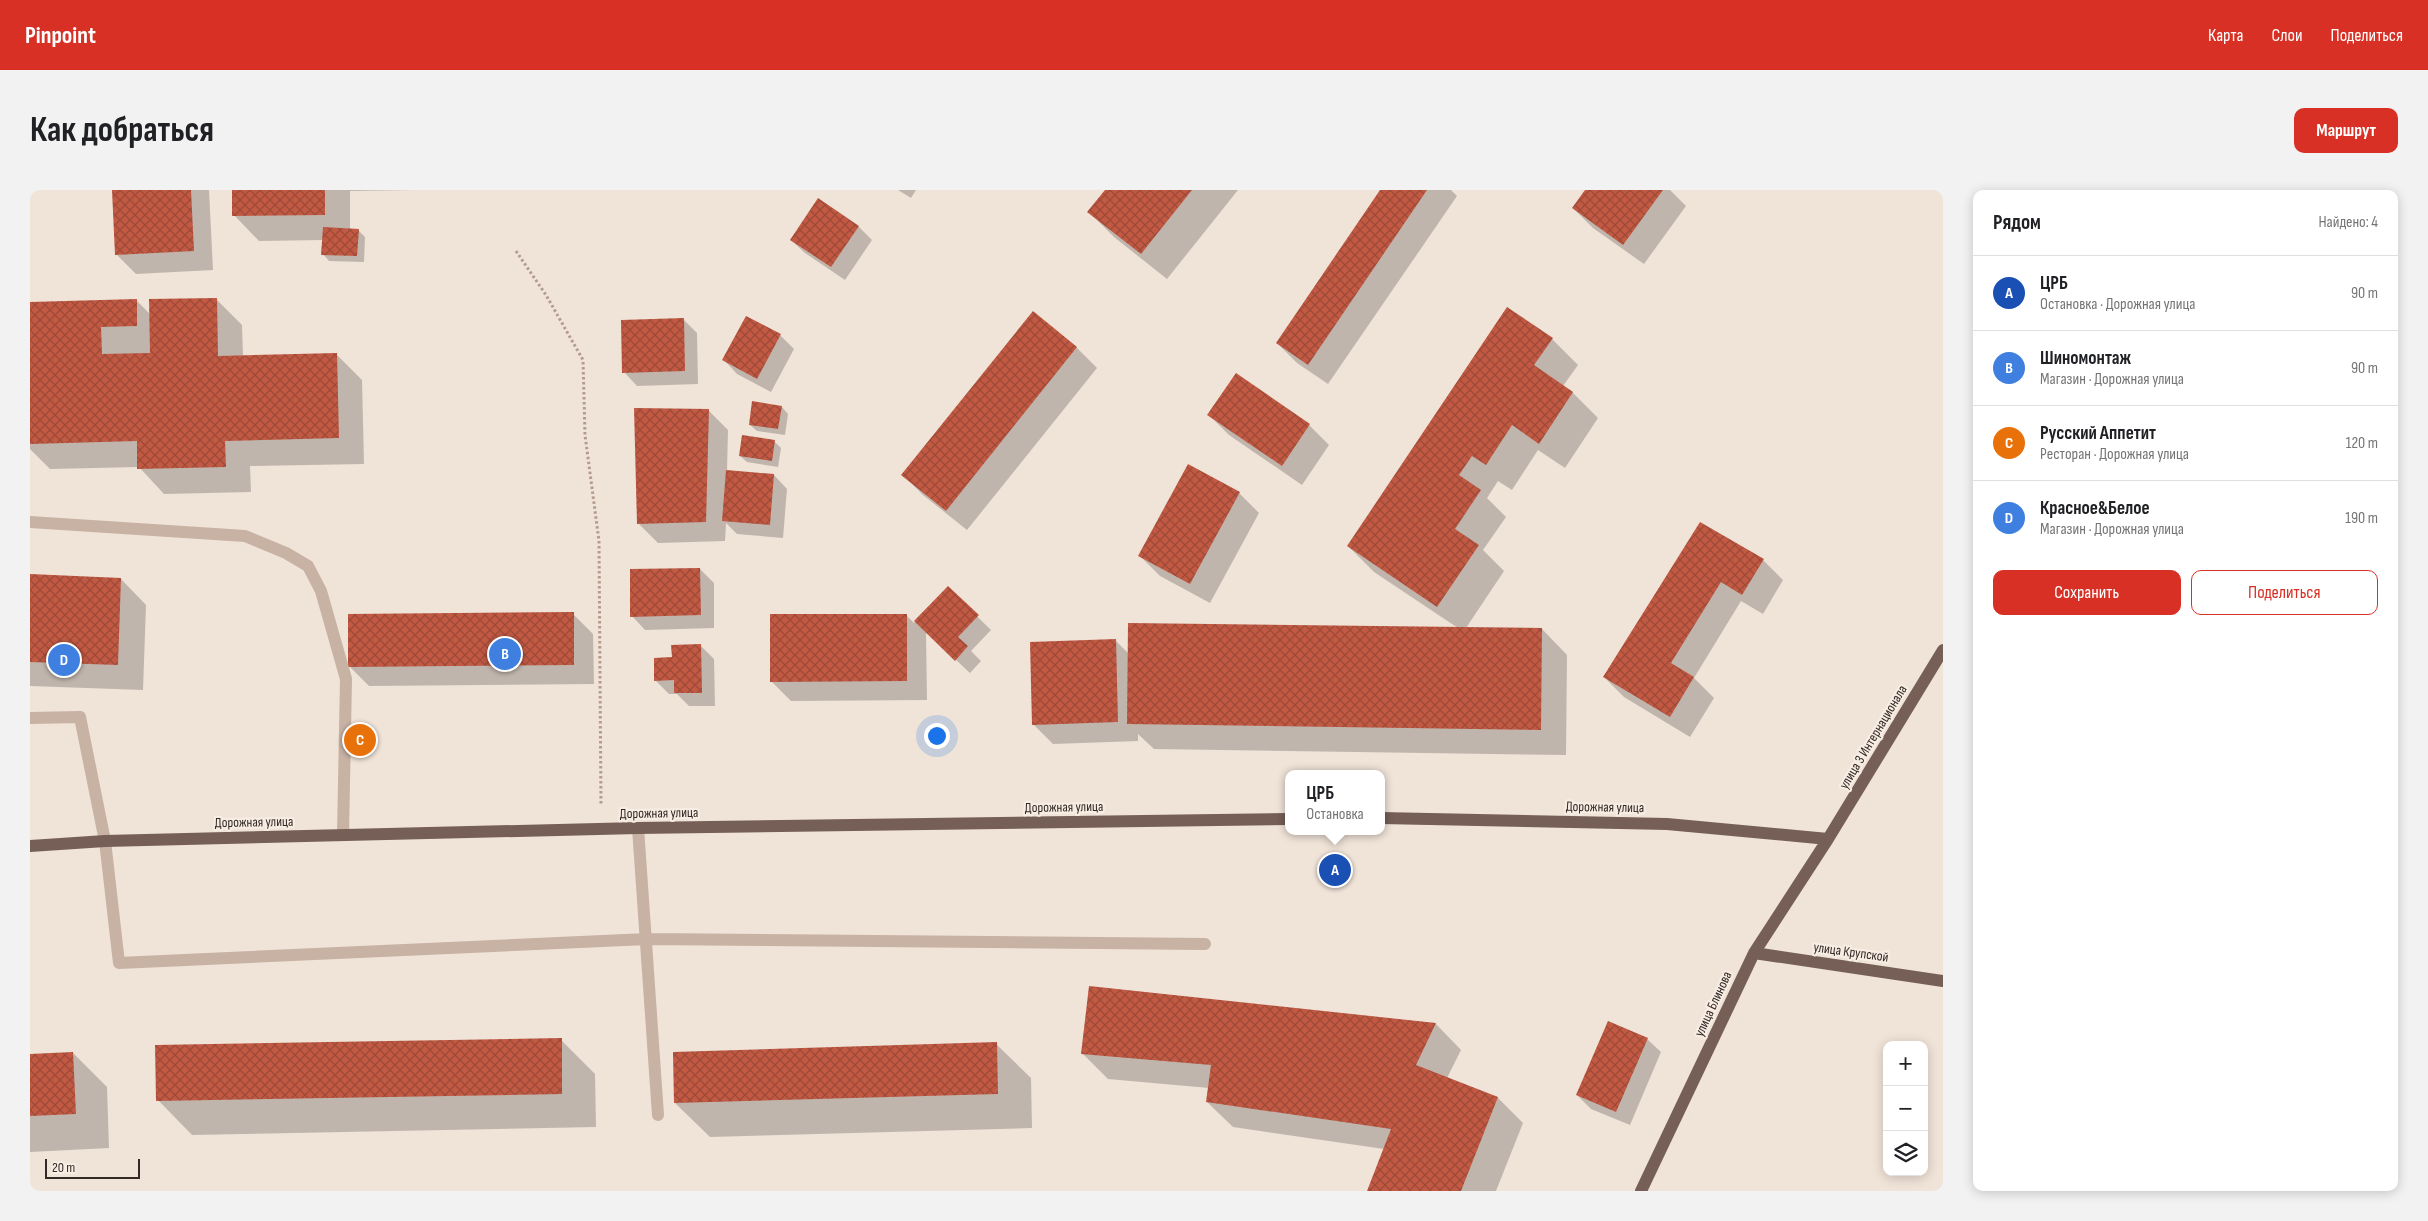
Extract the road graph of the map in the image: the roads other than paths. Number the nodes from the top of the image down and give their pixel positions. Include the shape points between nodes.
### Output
1 (30, 522) edge
2 (1943, 650) edge
3 (30, 718) edge
4 (1385, 818) edge
5 (1285, 819) edge
6 (638, 828) junction
7 (343, 835) junction
8 (1828, 839) junction
9 (105, 841) junction
10 (30, 846) edge
11 (647, 939) junction
12 (1205, 944) dead end
13 (1754, 953) junction
14 (1943, 981) edge
15 (658, 1115) dead end
16 (1641, 1191) edge

1 - 7 lane via 245,536 308,566 321,592 346,679
2 - 8 main road, улица 3 Интернационала
3 - 9 lane via 80,718
4 - 8 main road, Дорожная улица via 1667,824
5 - 6 main road, Дорожная улица
6 - 7 main road, Дорожная улица
6 - 11 lane
7 - 9 main road, Дорожная улица
8 - 13 main road, улица Блинова
9 - 10 main road, Дорожная улица
9 - 11 lane via 119,963
11 - 12 lane
11 - 15 lane
13 - 14 main road, улица Крупской
13 - 16 main road, улица Блинова

